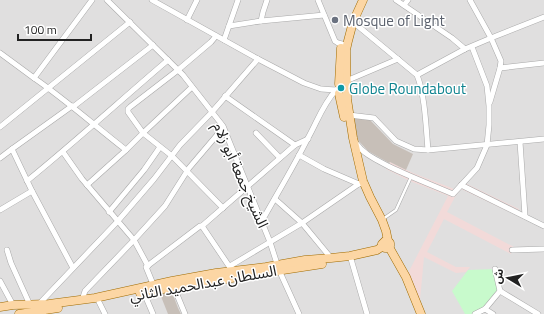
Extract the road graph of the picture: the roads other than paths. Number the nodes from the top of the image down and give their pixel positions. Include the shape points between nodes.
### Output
1 (92, 0) edge
2 (107, 0) edge
3 (152, 0) edge
4 (197, 0) edge
5 (238, 0) edge
6 (267, 0) edge
7 (318, 0) edge
8 (357, 0) edge
9 (363, 0) edge
10 (396, 0) edge
11 (408, 0) edge
12 (470, 0) edge
13 (404, 6) junction
14 (324, 15) junction
15 (544, 17) edge
16 (187, 20) junction
17 (261, 21) junction
18 (130, 22) junction
19 (353, 22) junction
20 (229, 26) junction
21 (216, 36) junction
22 (490, 38) junction
23 (224, 40) junction
24 (342, 44) junction
25 (153, 45) junction
26 (472, 47) junction
27 (465, 49) junction
28 (2, 55) edge
29 (168, 60) junction
30 (258, 60) junction
31 (398, 60) junction
32 (0, 61) edge
33 (544, 63) edge
34 (500, 68) junction
35 (178, 70) junction
36 (417, 75) junction
37 (34, 78) junction
38 (192, 87) junction
39 (49, 88) junction
40 (341, 88) junction
41 (226, 96) junction
42 (489, 106) junction
43 (73, 107) junction
44 (212, 112) junction
45 (349, 115) junction
46 (93, 124) junction
47 (0, 127) edge
48 (223, 128) junction
49 (143, 133) junction
50 (256, 133) dead end
51 (353, 138) junction
52 (308, 139) junction
53 (544, 139) edge
54 (520, 142) junction
55 (295, 145) junction
56 (487, 145) junction
57 (160, 147) junction
58 (12, 149) junction
59 (126, 150) junction
60 (428, 150) junction
61 (63, 152) junction
62 (299, 155) junction
63 (172, 156) junction
64 (0, 158) edge
65 (280, 158) junction
66 (187, 171) junction
67 (411, 178) junction
68 (27, 181) junction
69 (361, 183) junction
70 (87, 185) junction
71 (461, 185) junction
72 (248, 187) junction
73 (32, 191) junction
74 (275, 199) junction
75 (223, 208) junction
76 (0, 210) edge
77 (109, 212) junction
78 (524, 216) junction
79 (382, 220) junction
80 (117, 221) junction
81 (262, 222) junction
82 (302, 222) junction
83 (202, 226) junction
84 (544, 226) edge
85 (134, 240) junction
86 (270, 242) junction
87 (386, 245) junction
88 (544, 249) edge
89 (7, 250) dead end
90 (512, 250) dead end
91 (331, 258) junction
92 (351, 260) junction
93 (148, 266) junction
94 (278, 267) junction
95 (73, 268) junction
96 (231, 269) junction
97 (495, 269) dead end
98 (0, 281) edge
99 (153, 284) junction
100 (173, 284) junction
101 (500, 291) junction
102 (144, 292) junction
103 (82, 300) junction
104 (99, 302) junction
105 (38, 304) junction
106 (13, 305) junction
107 (30, 305) junction
108 (0, 307) edge
109 (485, 309) junction
110 (16, 314) edge
111 (19, 314) edge
112 (106, 314) edge
113 (153, 314) edge
114 (185, 314) edge
115 (298, 314) edge
116 (367, 314) edge
117 (416, 314) edge
118 (421, 314) edge
119 (475, 314) edge
120 (492, 314) edge
121 (538, 314) edge

1 - 37 street
2 - 18 street, الشيخ جمعة أبو زلام
3 - 16 street
4 - 16 street
5 - 20 street
6 - 17 street
7 - 14 street
8 - 24 main road
9 - 19 main road
10 - 13 street
11 - 13 street
12 - 22 street
13 - 27 street
14 - 17 street
14 - 24 street via 335,41
15 - 22 street
16 - 21 street
17 - 20 street
18 - 25 street, الشيخ جمعة أبو زلام
18 - 39 street
19 - 31 street
19 - 40 main road
20 - 23 street
21 - 23 street
21 - 35 street
22 - 26 street
22 - 34 street via 501,61
23 - 30 street
24 - 40 main road
25 - 29 street, الشيخ جمعة أبو زلام
25 - 43 street
26 - 27 street
26 - 42 street via 487,86
27 - 36 street
28 - 32 street
28 - 37 street
29 - 35 street, الشيخ جمعة أبو زلام
29 - 46 street
30 - 40 street via 314,87
30 - 41 street
31 - 36 street
31 - 40 street
33 - 34 street
34 - 42 street
35 - 38 street, الشيخ جمعة أبو زلام
35 - 49 street via 128,109
36 - 60 street via 422,93
37 - 39 street
38 - 44 street, الشيخ جمعة أبو زلام
38 - 49 street
39 - 43 street
39 - 47 street
40 - 45 main road
40 - 52 street via 330,96
40 - 69 main road
41 - 44 street
41 - 55 street
42 - 56 street
43 - 46 street
43 - 58 street
44 - 48 street, الشيخ جمعة أبو زلام
44 - 63 street
45 - 51 main road
45 - 60 street via 374,118 396,142 414,149
46 - 59 street
46 - 61 street
48 - 66 street
48 - 72 street, الشيخ جمعة أبو زلام
49 - 57 street
49 - 59 street
50 - 65 street
51 - 67 street via 371,157
51 - 69 main road
52 - 55 street
52 - 62 street
53 - 54 street
54 - 56 street
54 - 78 street
55 - 65 street
56 - 60 street
56 - 71 street via 477,168
57 - 63 street
57 - 77 street
58 - 64 street
58 - 68 street
59 - 70 street
61 - 68 street
61 - 70 street
62 - 69 street via 324,169
62 - 74 street
63 - 66 street
63 - 80 street
65 - 72 street
66 - 75 street
66 - 85 street via 165,206
67 - 71 street via 453,194
67 - 79 lane via 396,210
68 - 73 street
69 - 79 main road
69 - 82 street
69 - 87 main road
70 - 77 street
71 - 78 street
72 - 75 street
72 - 81 street, الشيخ جمعة أبو زلام
73 - 76 street
73 - 95 street
74 - 81 street
74 - 82 street
75 - 83 street
77 - 80 street
78 - 84 street
79 - 87 main road via 386,231
80 - 85 street
80 - 95 street
81 - 86 street, الشيخ جمعة أبو زلام
82 - 86 street
82 - 91 street
83 - 93 street
83 - 96 street
85 - 93 street
85 - 103 street via 85,291
86 - 94 street, الشيخ جمعة أبو زلام
86 - 96 street
87 - 91 main road via 377,250
87 - 92 main road, السلطان عبدالحميد الثاني via 378,253
87 - 117 main road
87 - 118 main road via 406,277
88 - 90 street
89 - 107 street
91 - 94 main road via 304,260
92 - 94 main road, السلطان عبدالحميد الثاني
92 - 116 street
93 - 99 street via 146,267
94 - 96 main road
94 - 100 main road, السلطان عبدالحميد الثاني
94 - 115 street, الشيخ جمعة أبو زلام
95 - 105 street
96 - 100 main road
97 - 101 street
98 - 106 street
99 - 100 main road
99 - 103 main road
100 - 102 main road, السلطان عبدالحميد الثاني
100 - 114 street
101 - 109 street
101 - 121 street
102 - 104 main road, السلطان عبدالحميد الثاني
102 - 113 street
103 - 105 main road
104 - 111 main road, السلطان عبدالحميد الثاني
104 - 112 street
105 - 107 main road
106 - 107 main road
106 - 108 main road
106 - 110 main road
109 - 119 street
109 - 120 street

